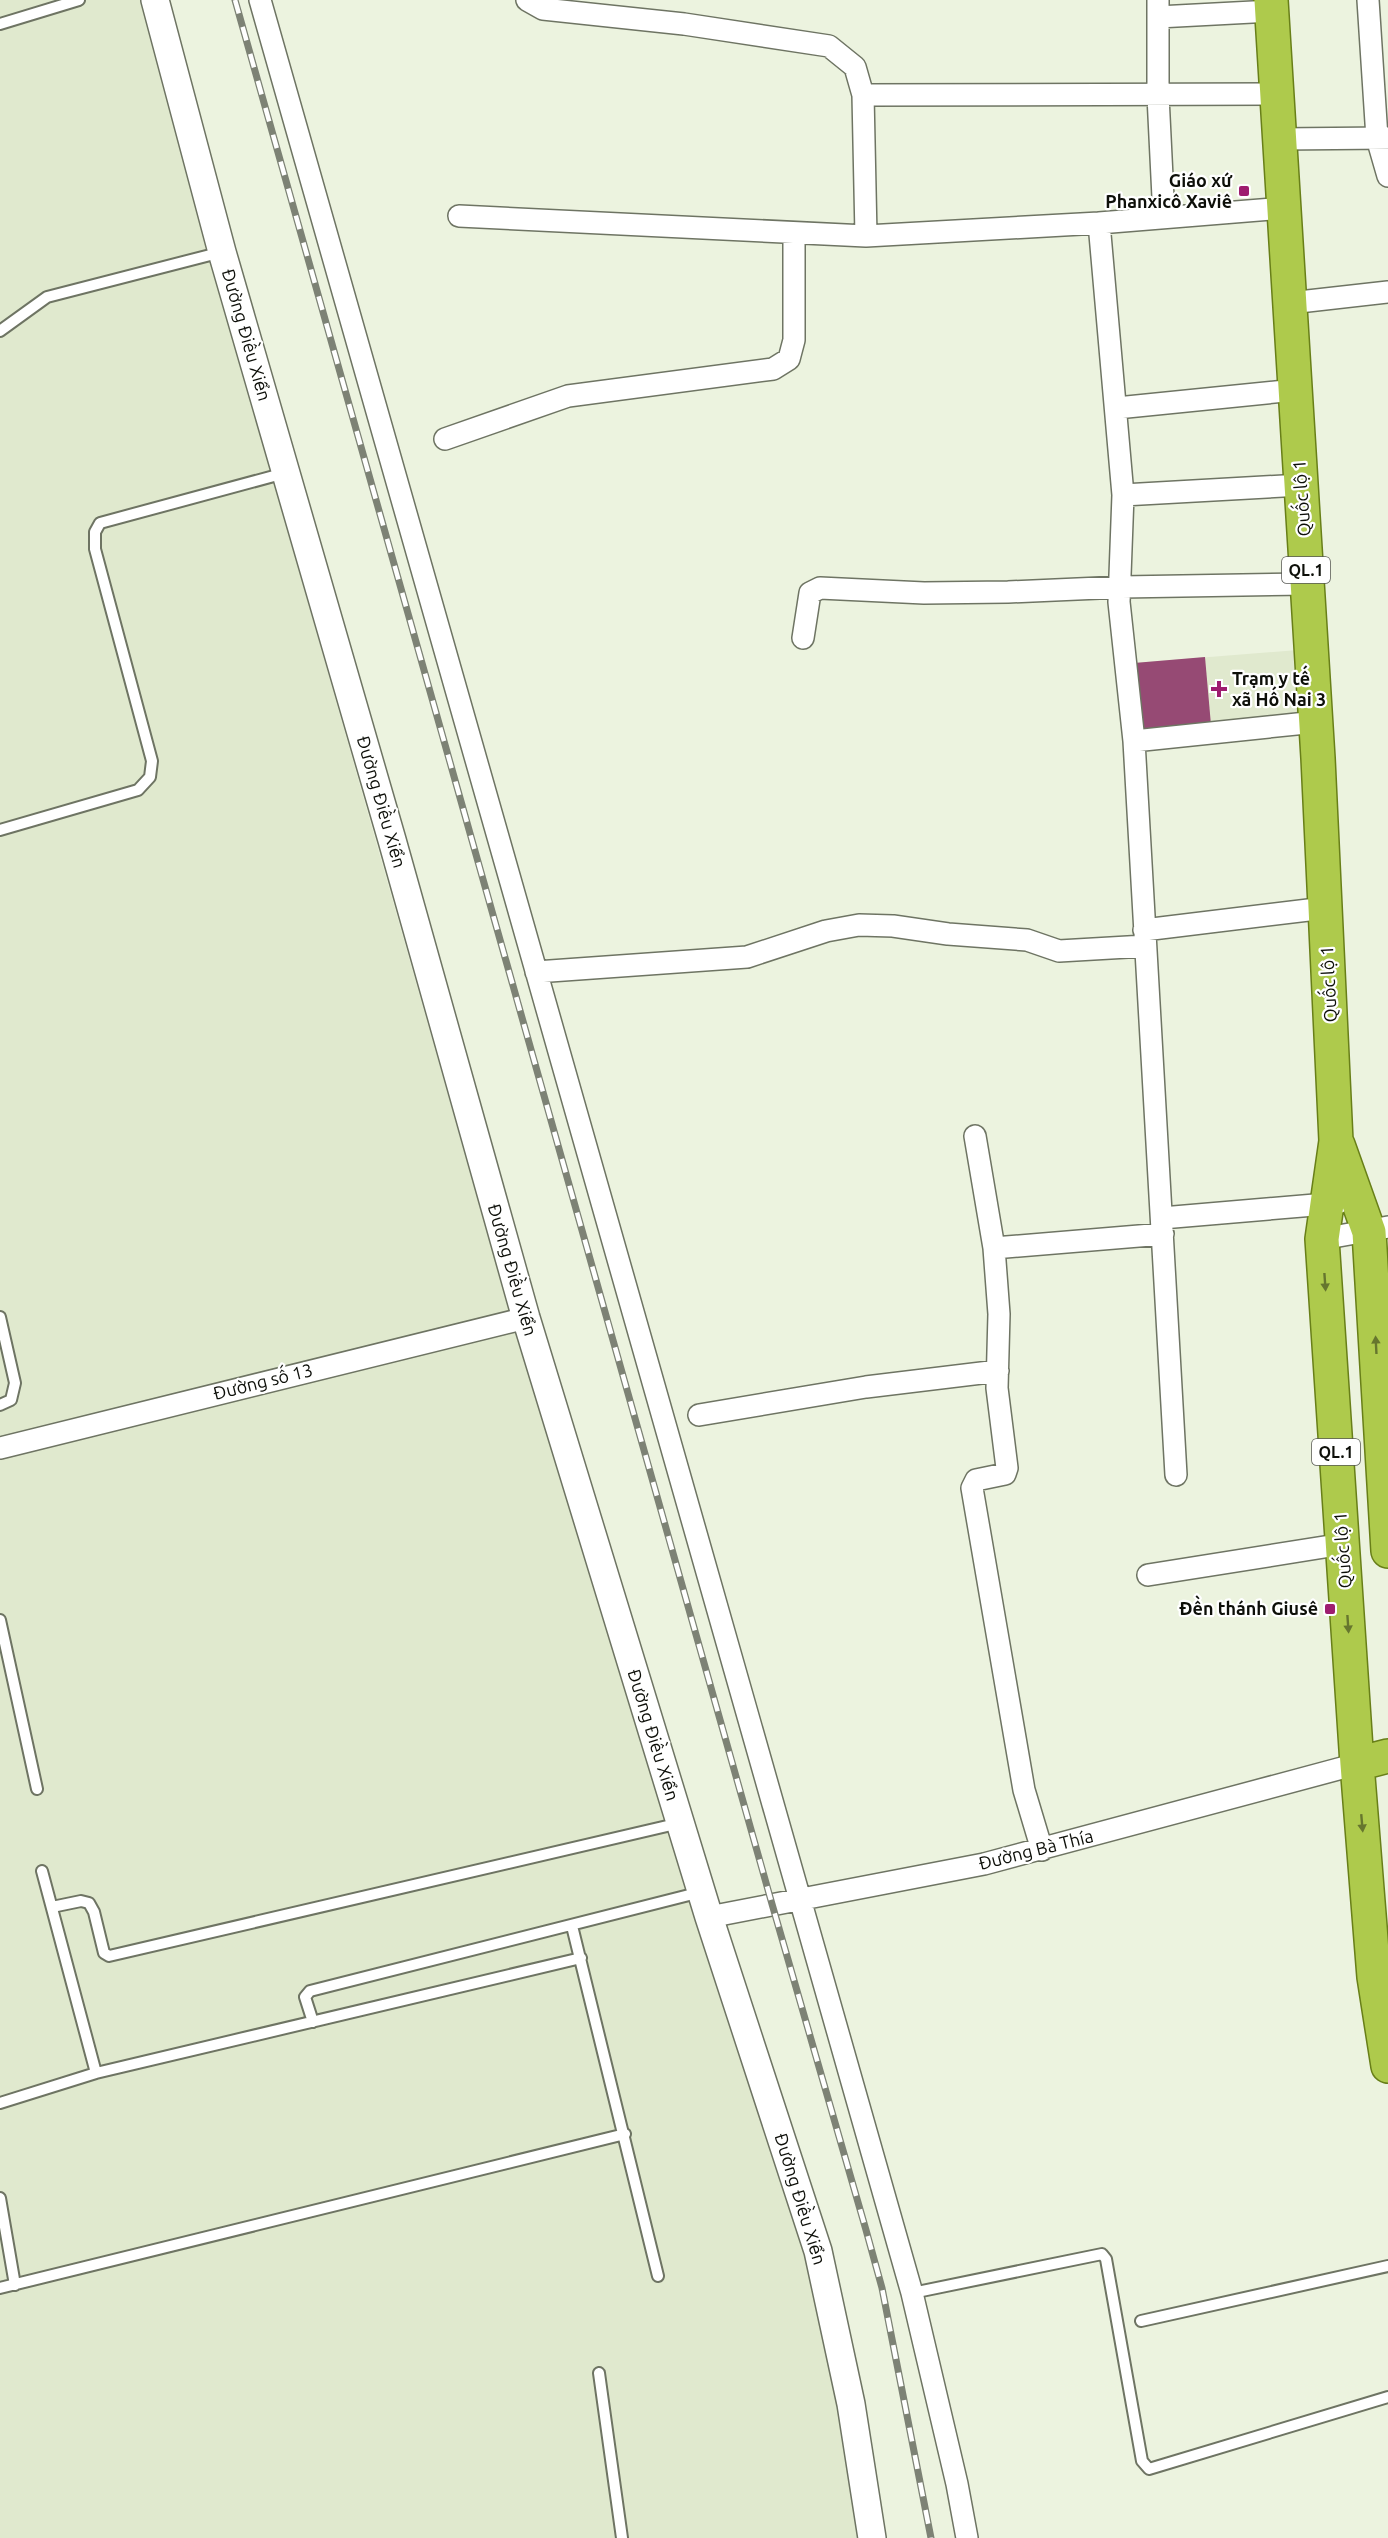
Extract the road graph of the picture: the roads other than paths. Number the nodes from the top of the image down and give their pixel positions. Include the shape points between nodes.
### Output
1 (79, 0) edge
2 (155, 0) edge
3 (260, 0) edge
4 (527, 0) edge
5 (1368, 0) edge
6 (1271, 5) edge
7 (1158, 9) edge
8 (0, 24) edge
9 (1277, 94) junction
10 (863, 95) junction
11 (1158, 96) junction
12 (1382, 138) edge
13 (1280, 139) junction
14 (1388, 176) edge
15 (1284, 208) junction
16 (459, 216) dead end
17 (1164, 218) junction
18 (1099, 223) junction
19 (794, 233) junction
20 (866, 236) junction
21 (222, 252) junction
22 (1388, 291) edge
23 (1290, 303) junction
24 (0, 331) edge
25 (1295, 390) junction
26 (1116, 408) junction
27 (445, 439) dead end
28 (285, 473) junction
29 (1301, 485) junction
30 (1123, 495) junction
31 (1307, 585) junction
32 (1122, 587) junction
33 (803, 638) dead end
34 (1316, 722) junction
35 (1134, 741) junction
36 (0, 830) edge
37 (1325, 908) junction
38 (1144, 938) junction
39 (536, 972) junction
40 (975, 1136) dead end
41 (1361, 1216) edge
42 (1162, 1226) junction
43 (1322, 1239) junction
44 (994, 1248) junction
45 (0, 1317) edge
46 (526, 1318) junction
47 (998, 1371) junction
48 (0, 1405) edge
49 (699, 1415) dead end
50 (0, 1448) edge
51 (1176, 1475) dead end
52 (1342, 1544) junction
53 (1388, 1551) edge
54 (1149, 1575) dead end
55 (0, 1620) edge
56 (1373, 1760) edge
57 (37, 1789) dead end
58 (680, 1823) junction
59 (1042, 1850) junction
60 (42, 1871) dead end
61 (800, 1899) junction
62 (706, 1905) junction
63 (52, 1907) junction
64 (572, 1926) junction
65 (581, 1958) junction
66 (313, 2022) junction
67 (1388, 2066) edge
68 (96, 2073) junction
69 (0, 2103) edge
70 (625, 2134) junction
71 (0, 2198) edge
72 (1388, 2266) edge
73 (658, 2276) dead end
74 (15, 2285) junction
75 (0, 2288) edge
76 (912, 2293) junction
77 (1142, 2321) dead end
78 (599, 2373) dead end
79 (1388, 2397) edge
80 (622, 2538) edge
81 (872, 2538) edge
82 (968, 2538) edge

1 - 8 lane
2 - 21 street, Đường Điều Xiển
3 - 39 street
4 - 10 street via 543,9 684,24 829,46 855,67
5 - 12 street
6 - 7 street
6 - 9 highway, Quốc lộ 1 / QL.1
7 - 11 street
9 - 11 street
9 - 13 highway, Quốc lộ 1 / QL.1
10 - 11 street
10 - 20 street
11 - 17 street
12 - 13 street
12 - 14 street
13 - 15 highway, Quốc lộ 1 / QL.1
15 - 17 street
15 - 23 highway, Quốc lộ 1 / QL.1
16 - 19 street
17 - 18 street
18 - 20 street
18 - 26 street
19 - 20 street
19 - 27 street via 794,340 789,359 773,369 568,396
21 - 24 lane via 47,297
21 - 28 street, Đường Điều Xiển
22 - 23 street
23 - 25 highway, Quốc lộ 1 / QL.1
25 - 26 street
25 - 29 highway, Quốc lộ 1 / QL.1
26 - 30 street
28 - 36 lane via 100,523 95,532 96,549 152,761 150,777 138,790
28 - 46 street, Đường Điều Xiển
29 - 30 street
29 - 31 highway, Quốc lộ 1 / QL.1
30 - 32 street
31 - 32 street
31 - 34 highway, Quốc lộ 1 / QL.1
32 - 33 street via 924,593 820,588 810,593
32 - 35 street via 1119,602
34 - 35 street
34 - 37 highway, Quốc lộ 1 / QL.1
35 - 38 street
37 - 38 street
37 - 41 highway, Quốc lộ 1 / QL.1 via 1336,1141
38 - 39 street via 1059,951 1027,940 859,925 826,931 747,957
38 - 42 street
39 - 61 street
40 - 44 street
41 - 42 street
41 - 43 highway, Quốc lộ 1 / QL.1
41 - 43 street
53 -> 41 highway, Quốc lộ 1 / QL.1
42 - 44 street
42 - 51 street
43 -> 52 highway, Quốc lộ 1 / QL.1
44 - 47 street
45 - 48 lane via 15,1383 11,1400
46 - 50 street, Đường số 13
46 - 58 street, Đường Điều Xiển
47 - 49 street via 866,1387
47 - 59 street via 1007,1468 1005,1474 976,1480 972,1488 1024,1790
52 - 54 street
52 -> 56 highway, Quốc lộ 1 / QL.1
55 - 57 lane
56 - 59 street, Đường Bà Thía
56 -> 67 highway, Quốc lộ 1 / QL.1 via 1375,1985
58 - 62 street, Đường Điều Xiển
58 - 63 lane via 109,1956 104,1953 89,1904 81,1901
59 - 61 street, Đường Bà Thía
60 - 63 lane
61 - 62 street, Đường Bà Thía
61 - 76 street
62 - 64 lane
62 - 81 street, Đường Điều Xiển via 818,2251 852,2404
63 - 68 lane
64 - 65 lane
64 - 66 lane via 310,1991 305,1997
65 - 66 lane
65 - 70 lane
66 - 68 lane
68 - 69 lane
70 - 73 lane
70 - 74 lane
71 - 74 lane
72 - 77 lane
74 - 75 lane
76 - 79 lane via 1102,2254 1142,2461 1149,2469
76 - 82 street
78 - 80 lane

